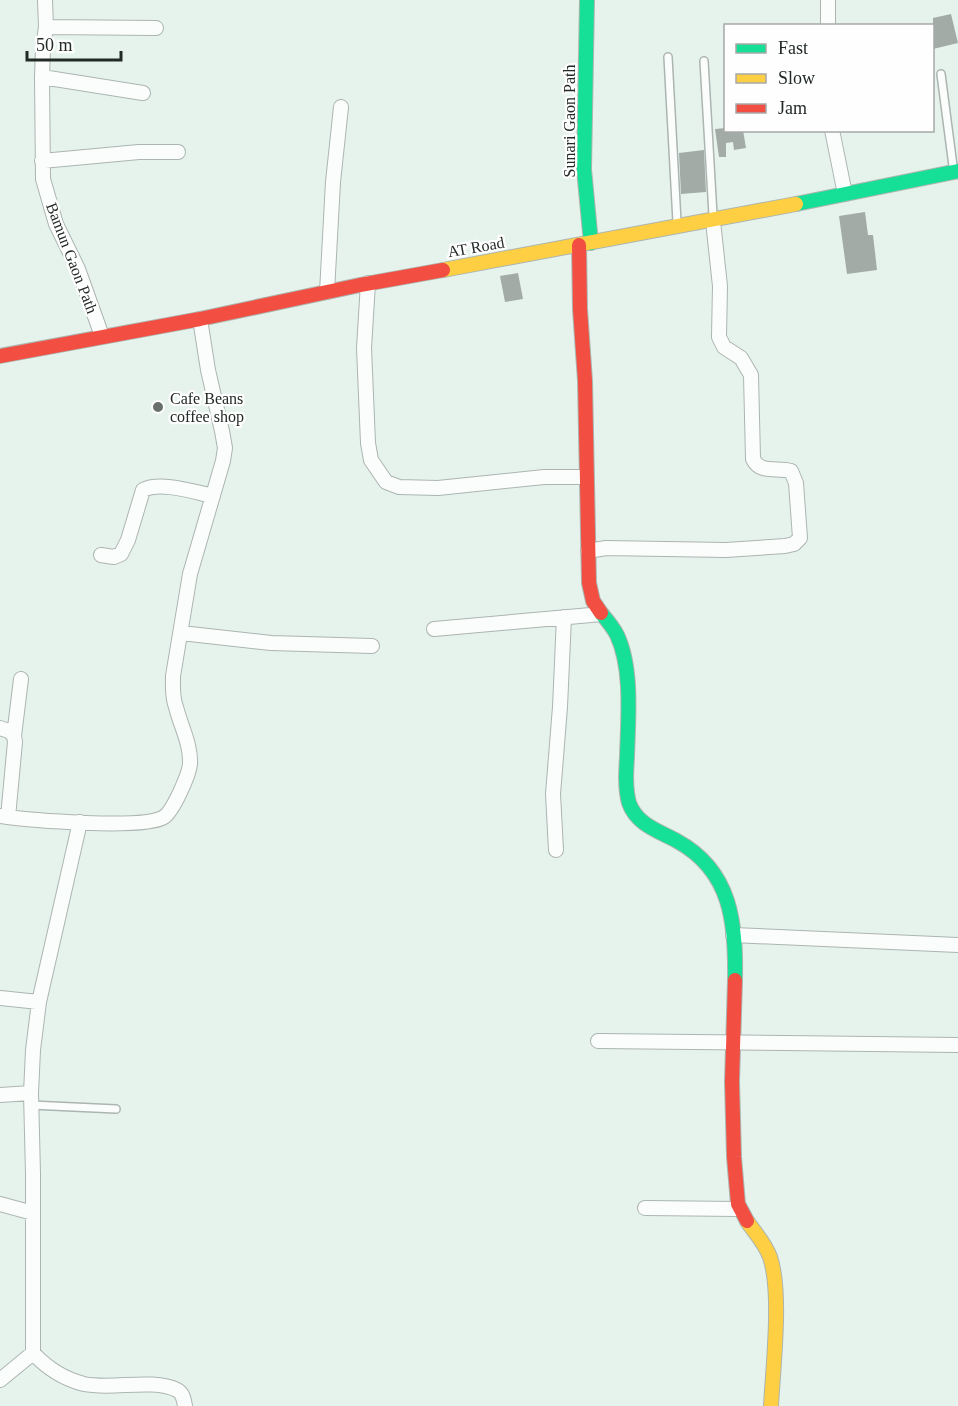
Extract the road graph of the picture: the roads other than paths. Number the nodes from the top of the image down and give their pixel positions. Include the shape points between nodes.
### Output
1 (45, 0) edge
2 (587, 0) edge
3 (828, 0) edge
4 (828, 24) edge
5 (46, 27) junction
6 (156, 28) dead end
7 (668, 57) dead end
8 (704, 61) dead end
9 (941, 74) dead end
10 (42, 77) junction
11 (143, 93) dead end
12 (341, 106) dead end
13 (832, 132) edge
14 (178, 152) dead end
15 (42, 160) junction
16 (956, 171) edge
17 (845, 194) junction
18 (713, 221) junction
19 (678, 227) junction
20 (585, 244) junction
21 (368, 284) junction
22 (327, 292) junction
23 (200, 319) junction
24 (102, 336) junction
25 (0, 356) edge
26 (586, 477) junction
27 (213, 496) junction
28 (588, 551) junction
29 (101, 555) dead end
30 (602, 614) junction
31 (564, 617) junction
32 (434, 629) dead end
33 (181, 633) junction
34 (372, 646) dead end
35 (21, 679) dead end
36 (0, 728) edge
37 (15, 736) junction
38 (4, 817) edge
39 (80, 822) junction
40 (556, 850) dead end
41 (733, 935) junction
42 (958, 945) edge
43 (0, 998) edge
44 (39, 1002) junction
45 (598, 1041) dead end
46 (733, 1044) junction
47 (958, 1045) edge
48 (0, 1095) edge
49 (31, 1099) junction
50 (116, 1109) dead end
51 (0, 1204) edge
52 (645, 1208) dead end
53 (738, 1209) junction
54 (33, 1213) junction
55 (33, 1353) junction
56 (0, 1380) edge
57 (185, 1406) edge
58 (771, 1406) edge

1 - 5 street, Bamun Gaon Path
2 - 20 main road, Sunari Gaon Path
3 - 4 street
5 - 6 street
5 - 10 street, Bamun Gaon Path
7 - 19 lane
8 - 18 lane
9 - 16 lane
10 - 11 street
10 - 15 street, Bamun Gaon Path
12 - 22 street
13 - 17 street
14 - 15 street
15 - 24 street, Bamun Gaon Path via 56,224 78,269
16 - 17 main road, AT Road
17 - 18 main road, AT Road
18 - 19 main road, AT Road
18 - 28 street via 720,286 719,337 724,347 741,358 750,370 755,463 765,469 790,471 794,476 800,538 785,546 726,550
19 - 20 main road, AT Road
20 - 21 main road, AT Road
20 - 26 main road, Sunari Gaon Path via 579,309
21 - 22 main road, AT Road
21 - 26 street via 364,348 368,443 371,460 386,482 399,487 438,488 544,477
22 - 23 main road, AT Road
23 - 24 main road, AT Road
23 - 27 street via 225,448
24 - 25 main road, AT Road
26 - 28 main road, Sunari Gaon Path
27 - 29 street via 150,486 143,490 121,554
27 - 33 street via 190,574
28 - 30 main road, Sunari Gaon Path via 591,592
30 - 31 street
30 - 41 main road, Sunari Gaon Path via 615,628 629,695 626,786 630,806 649,828 686,846 710,867 728,898
31 - 32 street
31 - 40 street via 552,794
33 - 34 street via 271,643
33 - 39 street via 172,690 190,747 190,767 172,806 165,817 146,822
35 - 37 street
36 - 37 street
37 - 38 street
38 - 39 street
39 - 44 street
41 - 42 street
41 - 46 main road, Sunari Gaon Path
43 - 44 street
44 - 49 street
45 - 46 street
46 - 47 street
46 - 53 main road, Sunari Gaon Path
48 - 49 street
49 - 50 lane
49 - 54 street
51 - 54 street
52 - 53 street
53 - 58 main road via 768,1249 772,1263 776,1328
54 - 55 street
55 - 56 street
55 - 57 street via 57,1373 83,1384 171,1389 179,1391

